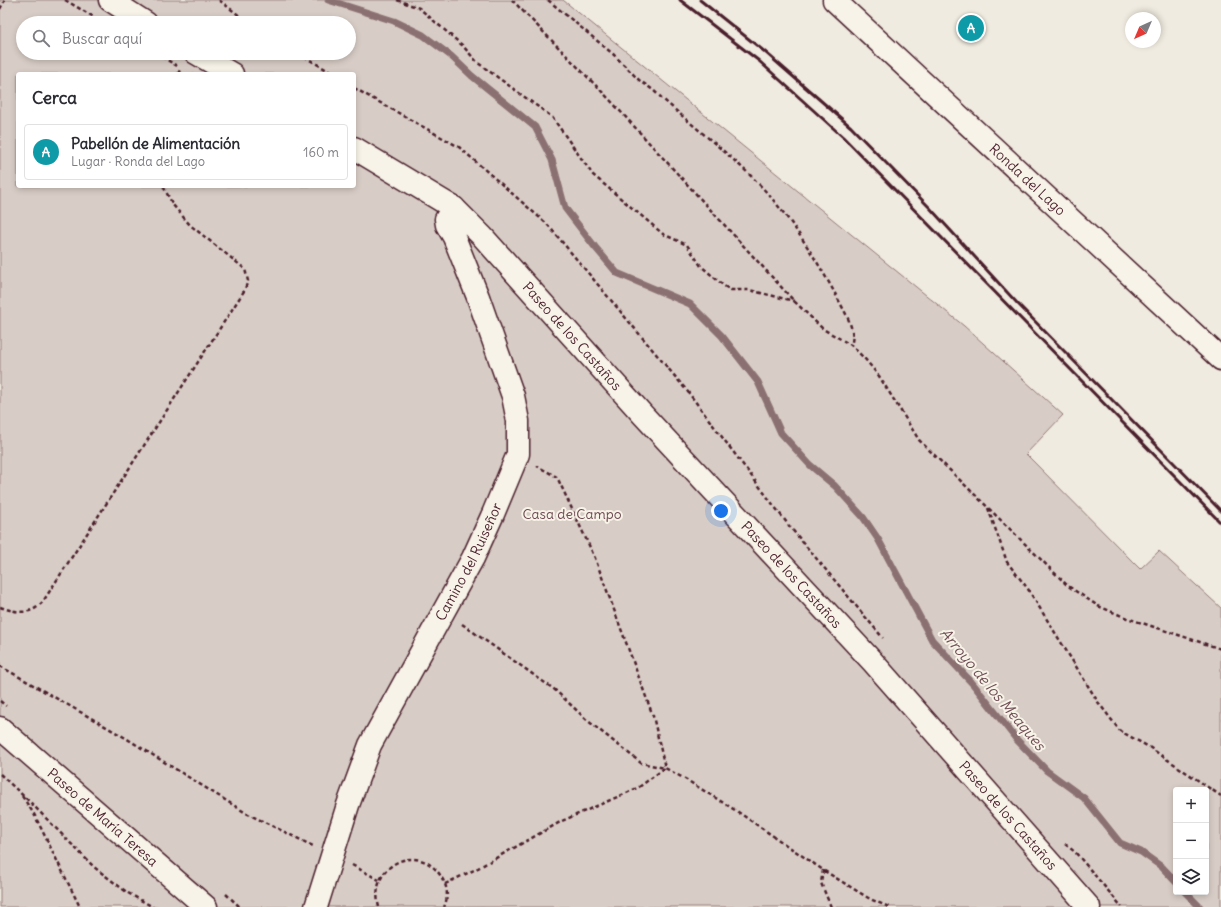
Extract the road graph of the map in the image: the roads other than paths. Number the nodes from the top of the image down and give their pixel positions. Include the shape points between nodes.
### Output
1 (110, 0) edge
2 (834, 0) edge
3 (135, 16) edge
4 (188, 64) edge
5 (223, 72) edge
6 (356, 149) edge
7 (454, 208) junction
8 (1221, 360) edge
9 (0, 728) edge
10 (206, 907) edge
11 (316, 907) edge
12 (1090, 907) edge

1 - 3 street
2 - 8 street, Ronda del Lago
4 - 5 street
6 - 7 street, Paseo de los Castaños
7 - 11 street, Camino del Ruiseñor via 446,219 447,225 478,297 513,396 518,422 518,454 493,514 444,612 370,745
7 - 12 street, Paseo de los Castaños via 872,661
9 - 10 street, Paseo de María Teresa

